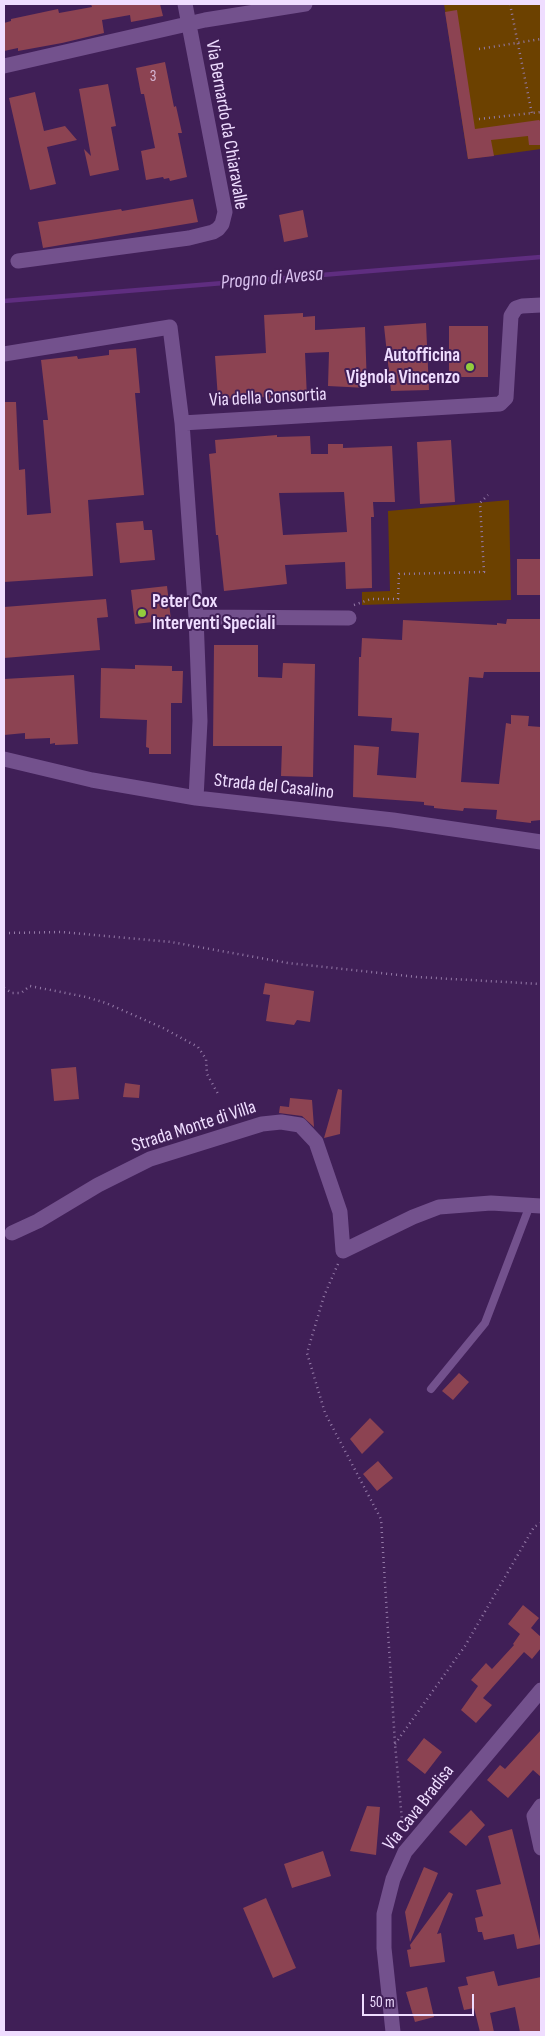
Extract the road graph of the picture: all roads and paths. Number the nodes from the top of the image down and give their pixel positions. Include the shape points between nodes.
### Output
1 (185, 4) edge
2 (305, 4) edge
3 (510, 4) edge
4 (188, 25) junction
5 (541, 39) edge
6 (517, 43) junction
7 (479, 49) dead end
8 (4, 66) edge
9 (541, 112) edge
10 (532, 114) junction
11 (479, 120) dead end
12 (18, 261) dead end
13 (541, 305) edge
14 (4, 354) edge
15 (182, 423) junction
16 (488, 495) dead end
17 (196, 617) junction
18 (349, 618) joint
19 (4, 759) edge
20 (196, 798) junction
21 (541, 842) edge
22 (4, 933) edge
23 (541, 984) edge
24 (4, 988) edge
25 (218, 1094) dead end
26 (535, 1205) edge
27 (12, 1233) dead end
28 (343, 1251) junction
29 (431, 1389) dead end
30 (541, 1523) edge
31 (541, 1690) edge
32 (395, 1744) junction
33 (541, 1806) edge
34 (541, 1848) edge
35 (405, 1852) junction
36 (393, 2032) edge

1 - 4 street, Via Bernardo da Chiaravalle
2 - 4 street
3 - 6 path
4 - 8 street
4 - 12 street, Via Bernardo da Chiaravalle via 225,212 222,224 213,232 189,238
5 - 6 path
6 - 7 path
6 - 10 path
9 - 10 path
10 - 11 path
13 - 15 street, Via della Consortia via 516,308 511,316 506,398 500,404
14 - 15 street via 170,327
15 - 17 street
16 - 18 path via 480,503 484,572 399,574 398,600 371,599 354,605
17 - 18 street
17 - 20 street via 200,721
19 - 20 street, Strada del Casalino via 92,780
20 - 21 street, Strada del Casalino via 393,820
22 - 23 path via 72,933 172,942 288,963 380,974
24 - 25 path via 12,993 21,993 30,986 86,997 163,1028 198,1047
26 - 28 street via 491,1202 439,1207 413,1216
26 - 29 lane via 485,1323
27 - 28 street, Strada Monte di Villa via 150,1159 262,1124 281,1122 300,1125 316,1142 340,1212
28 - 32 path via 324,1296 307,1353 325,1413 381,1519
30 - 32 path via 534,1527 465,1646
31 - 35 street, Via Cava Bradisa
32 - 35 path
33 - 34 street via 534,1816
35 - 36 street, Via Cava Bradisa via 393,1879 384,1914 384,1948

